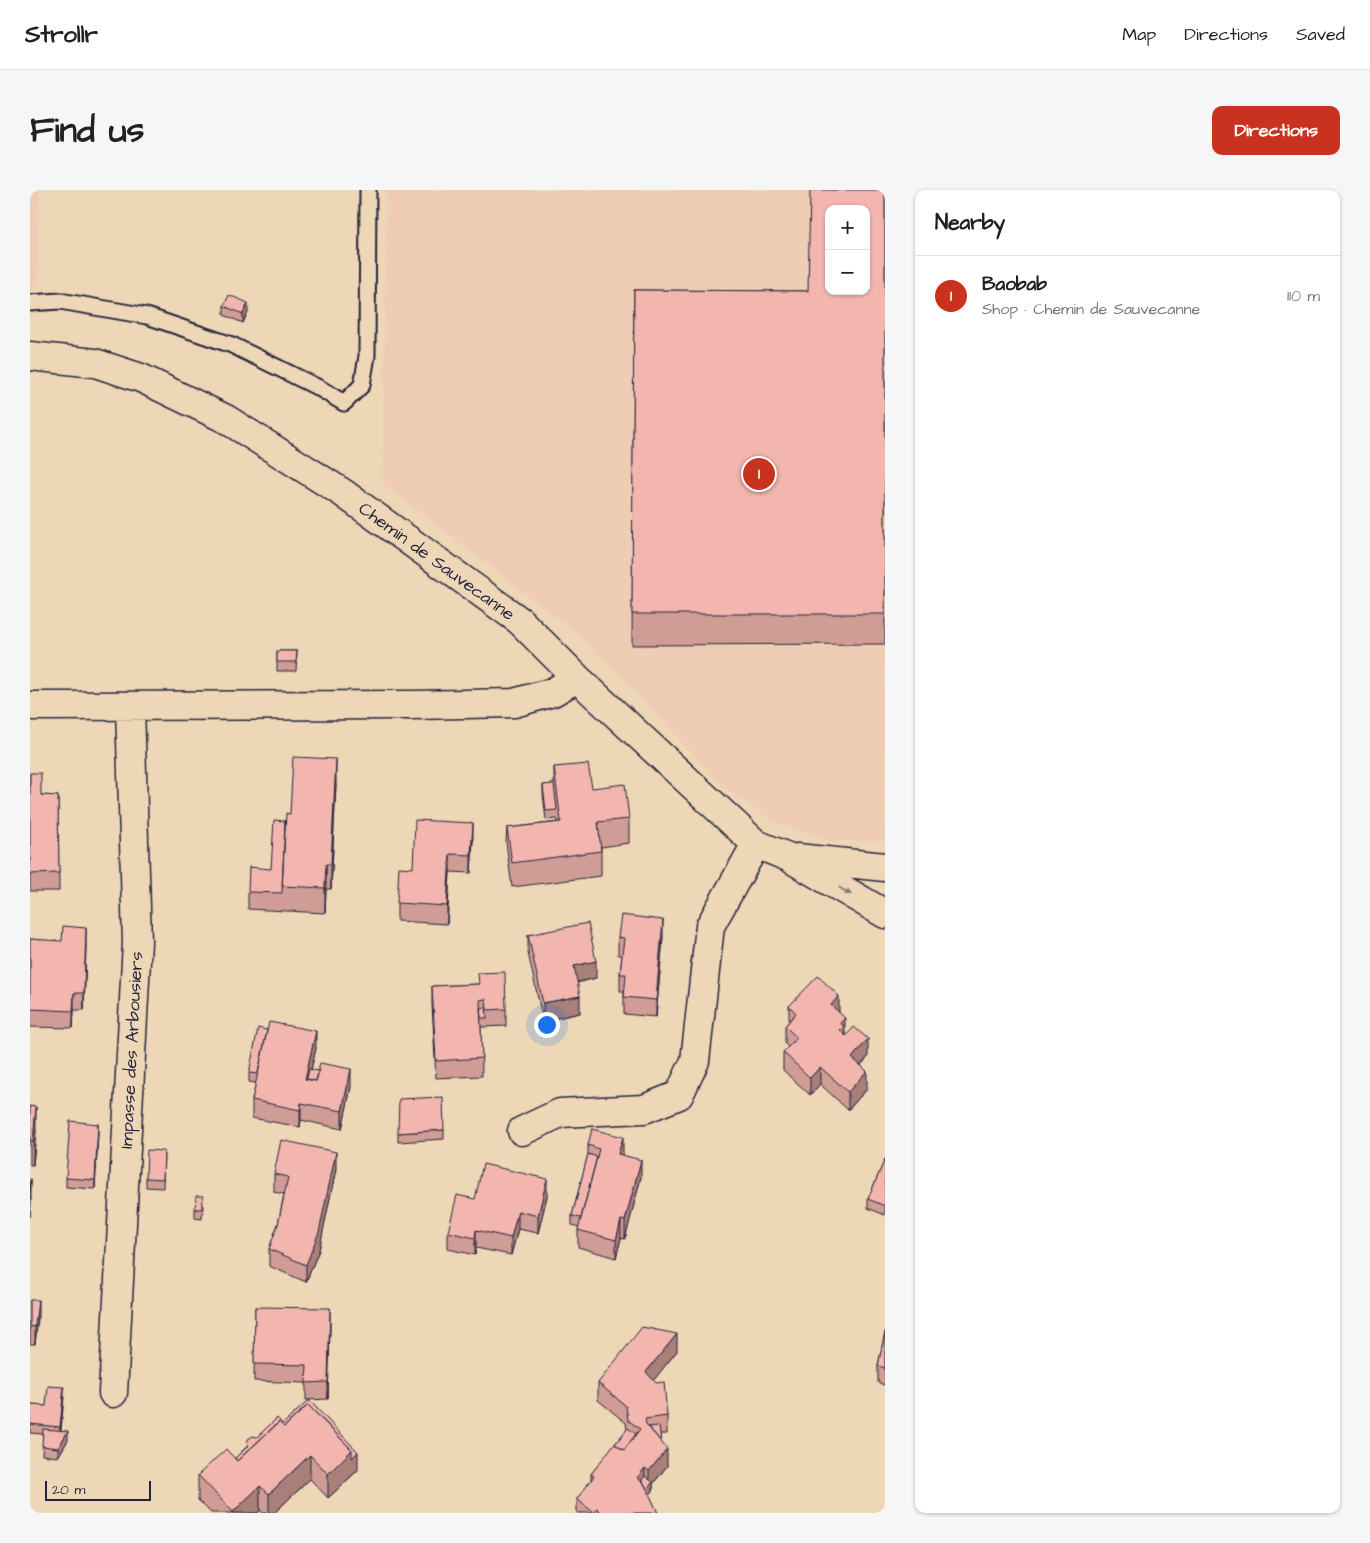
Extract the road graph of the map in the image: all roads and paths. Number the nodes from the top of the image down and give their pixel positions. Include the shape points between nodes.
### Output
1 (368, 190) edge
2 (30, 303) edge
3 (30, 356) edge
4 (577, 678) junction
5 (30, 706) edge
6 (130, 706) junction
7 (756, 844) junction
8 (788, 857) junction
9 (885, 867) edge
10 (885, 914) edge
11 (522, 1131) dead end
12 (113, 1393) dead end

1 - 2 lane via 367,356 362,385 344,403 232,345 147,316 60,301
3 - 4 street, Chemin de Sauvecanne via 95,363 142,378 226,419 343,493 520,621
4 - 6 street via 553,692 514,702
4 - 7 street, Chemin de Sauvecanne
5 - 6 street
6 - 12 street, Impasse des Arbousiers via 137,942
7 - 8 street, Chemin de Sauvecanne
7 - 11 street via 710,926 695,1061 679,1095 644,1109 560,1113
8 - 9 street, Chemin de Sauvecanne
8 -> 10 street, Chemin de Sauvecanne

